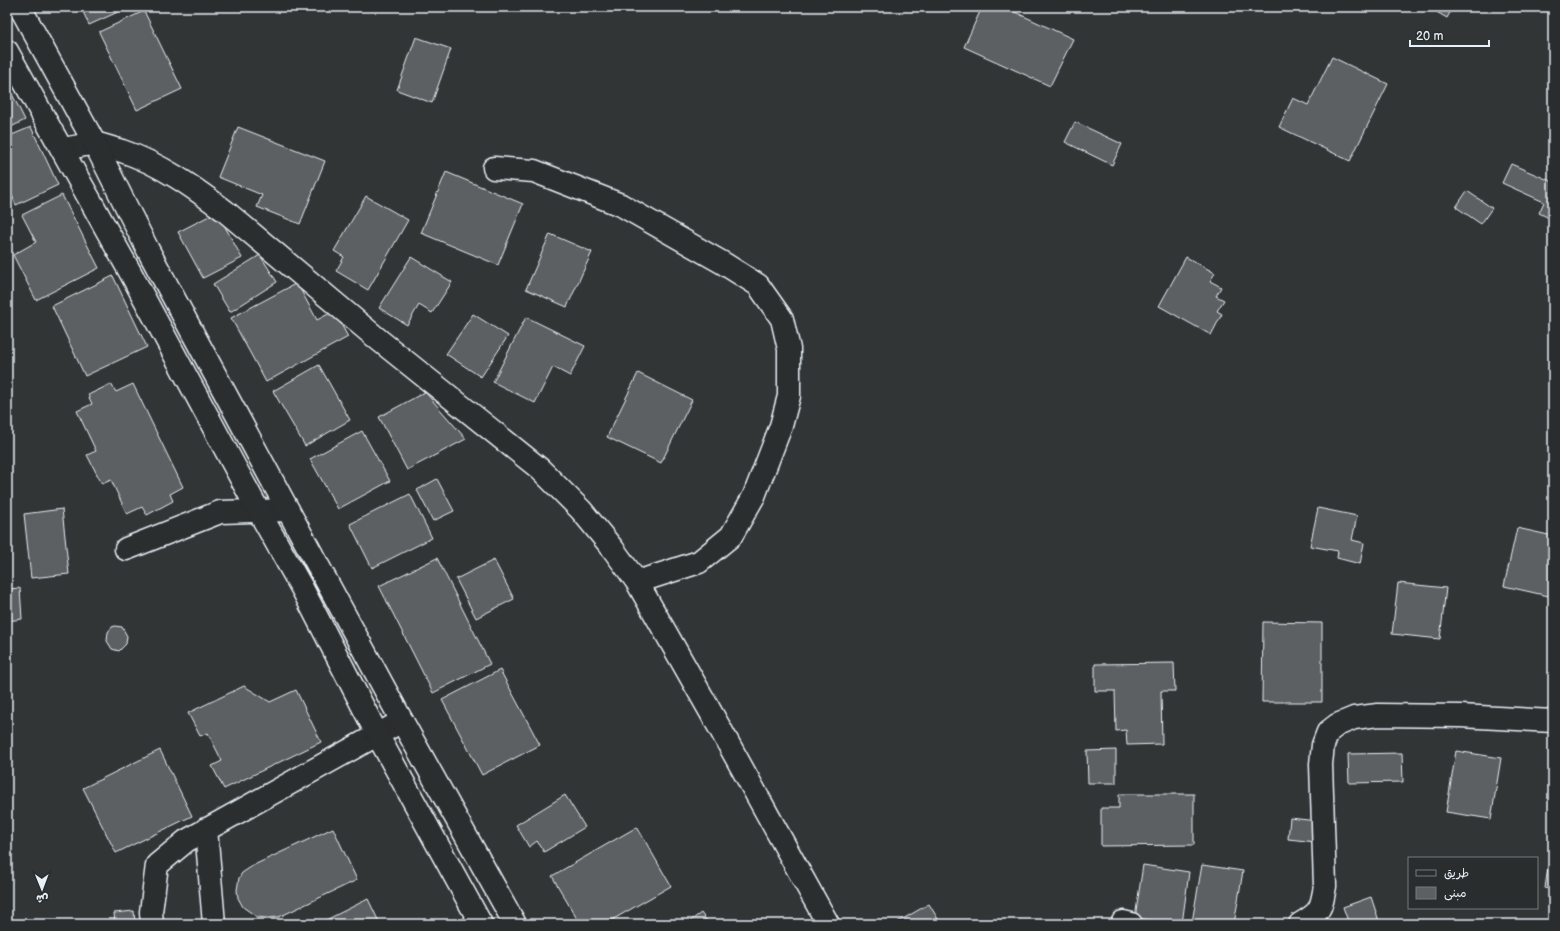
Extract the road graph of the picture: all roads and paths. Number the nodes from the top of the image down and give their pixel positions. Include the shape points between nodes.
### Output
1 (20, 7) edge
2 (7, 51) edge
3 (95, 144) junction
4 (62, 149) junction
5 (494, 168) dead end
6 (258, 510) junction
7 (288, 510) junction
8 (126, 549) dead end
9 (637, 582) junction
10 (402, 721) junction
11 (1553, 721) edge
12 (378, 736) junction
13 (206, 829) junction
14 (502, 900) junction
15 (478, 918) edge
16 (152, 924) edge
17 (214, 924) edge
18 (515, 924) edge
19 (828, 924) edge
20 (1300, 924) edge

1 - 3 street
2 - 4 street
3 - 4 street
3 - 7 street via 148,250
3 - 9 street via 140,157 166,171 225,211 379,340 540,469 581,510
4 - 6 street
5 - 9 street via 534,171 621,205 758,285 782,319 789,349 789,396 781,426 754,496 731,536 699,562
6 - 7 street
6 - 8 street via 220,512
6 - 12 street via 302,588
7 - 10 street
9 - 19 street
10 - 12 street
10 - 14 street
11 - 20 street via 1460,716 1378,716 1354,718 1337,724 1328,732 1320,764 1325,886 1322,906 1314,916
12 - 13 street
12 - 15 street
13 - 16 street via 186,841 157,865 151,912
13 - 17 street
14 - 15 street
14 - 18 street

